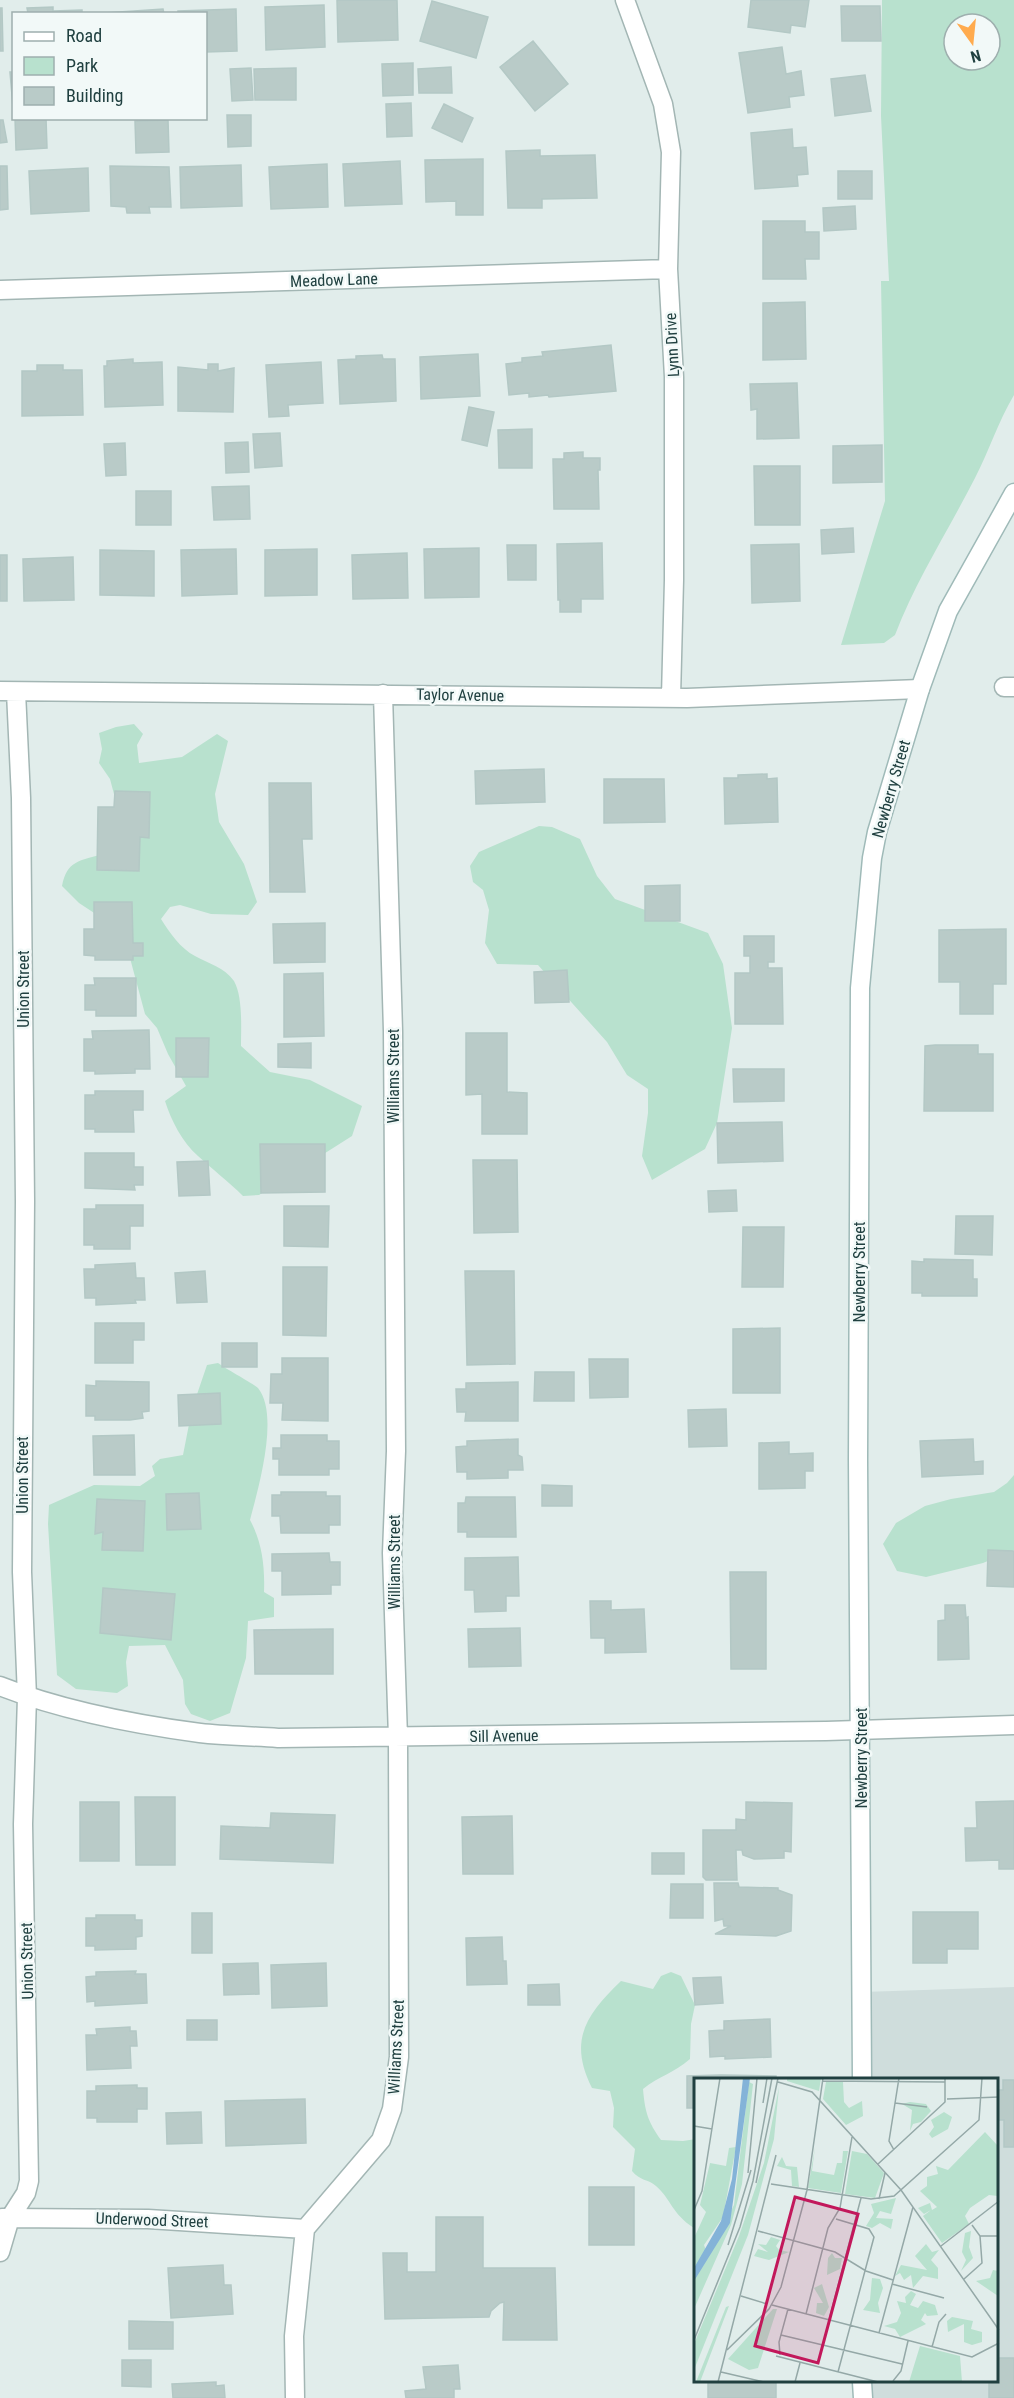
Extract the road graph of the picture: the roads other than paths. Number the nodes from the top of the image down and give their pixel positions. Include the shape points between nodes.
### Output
1 (625, 0) edge
2 (668, 269) junction
3 (0, 290) edge
4 (1014, 493) edge
5 (920, 689) junction
6 (8, 692) edge
7 (383, 694) junction
8 (671, 697) junction
9 (0, 1686) edge
10 (27, 1697) junction
11 (1014, 1725) edge
12 (861, 1731) junction
13 (398, 1738) junction
14 (862, 2078) edge
15 (5, 2218) edge
16 (305, 2229) junction
17 (0, 2252) edge
18 (295, 2398) edge

1 - 2 street, Lynn Drive via 663,104 671,152
2 - 3 street, Meadow Lane
2 - 8 street, Lynn Drive via 674,377
4 - 5 street, Newberry Street via 948,611
5 - 8 street, Taylor Avenue
5 - 12 street, Newberry Street via 877,832 860,988
6 - 7 street, Taylor Avenue
6 - 10 street, Union Street via 21,798 25,1201 22,1572
7 - 8 street, Taylor Avenue
7 - 13 street, Williams Street via 393,1031 393,1553
9 - 10 street, Sill Avenue
10 - 13 street, Sill Avenue via 127,1722 201,1733 278,1738
10 - 15 street, Union Street via 23,1824 29,2181 26,2193
11 - 12 street, Sill Avenue
12 - 13 street, Sill Avenue
12 - 14 street, Newberry Street
13 - 16 street, Williams Street via 399,2057 392,2109 381,2140
15 - 16 street, Underwood Street via 148,2219
15 - 17 street, Union Street
16 - 18 street via 294,2336

